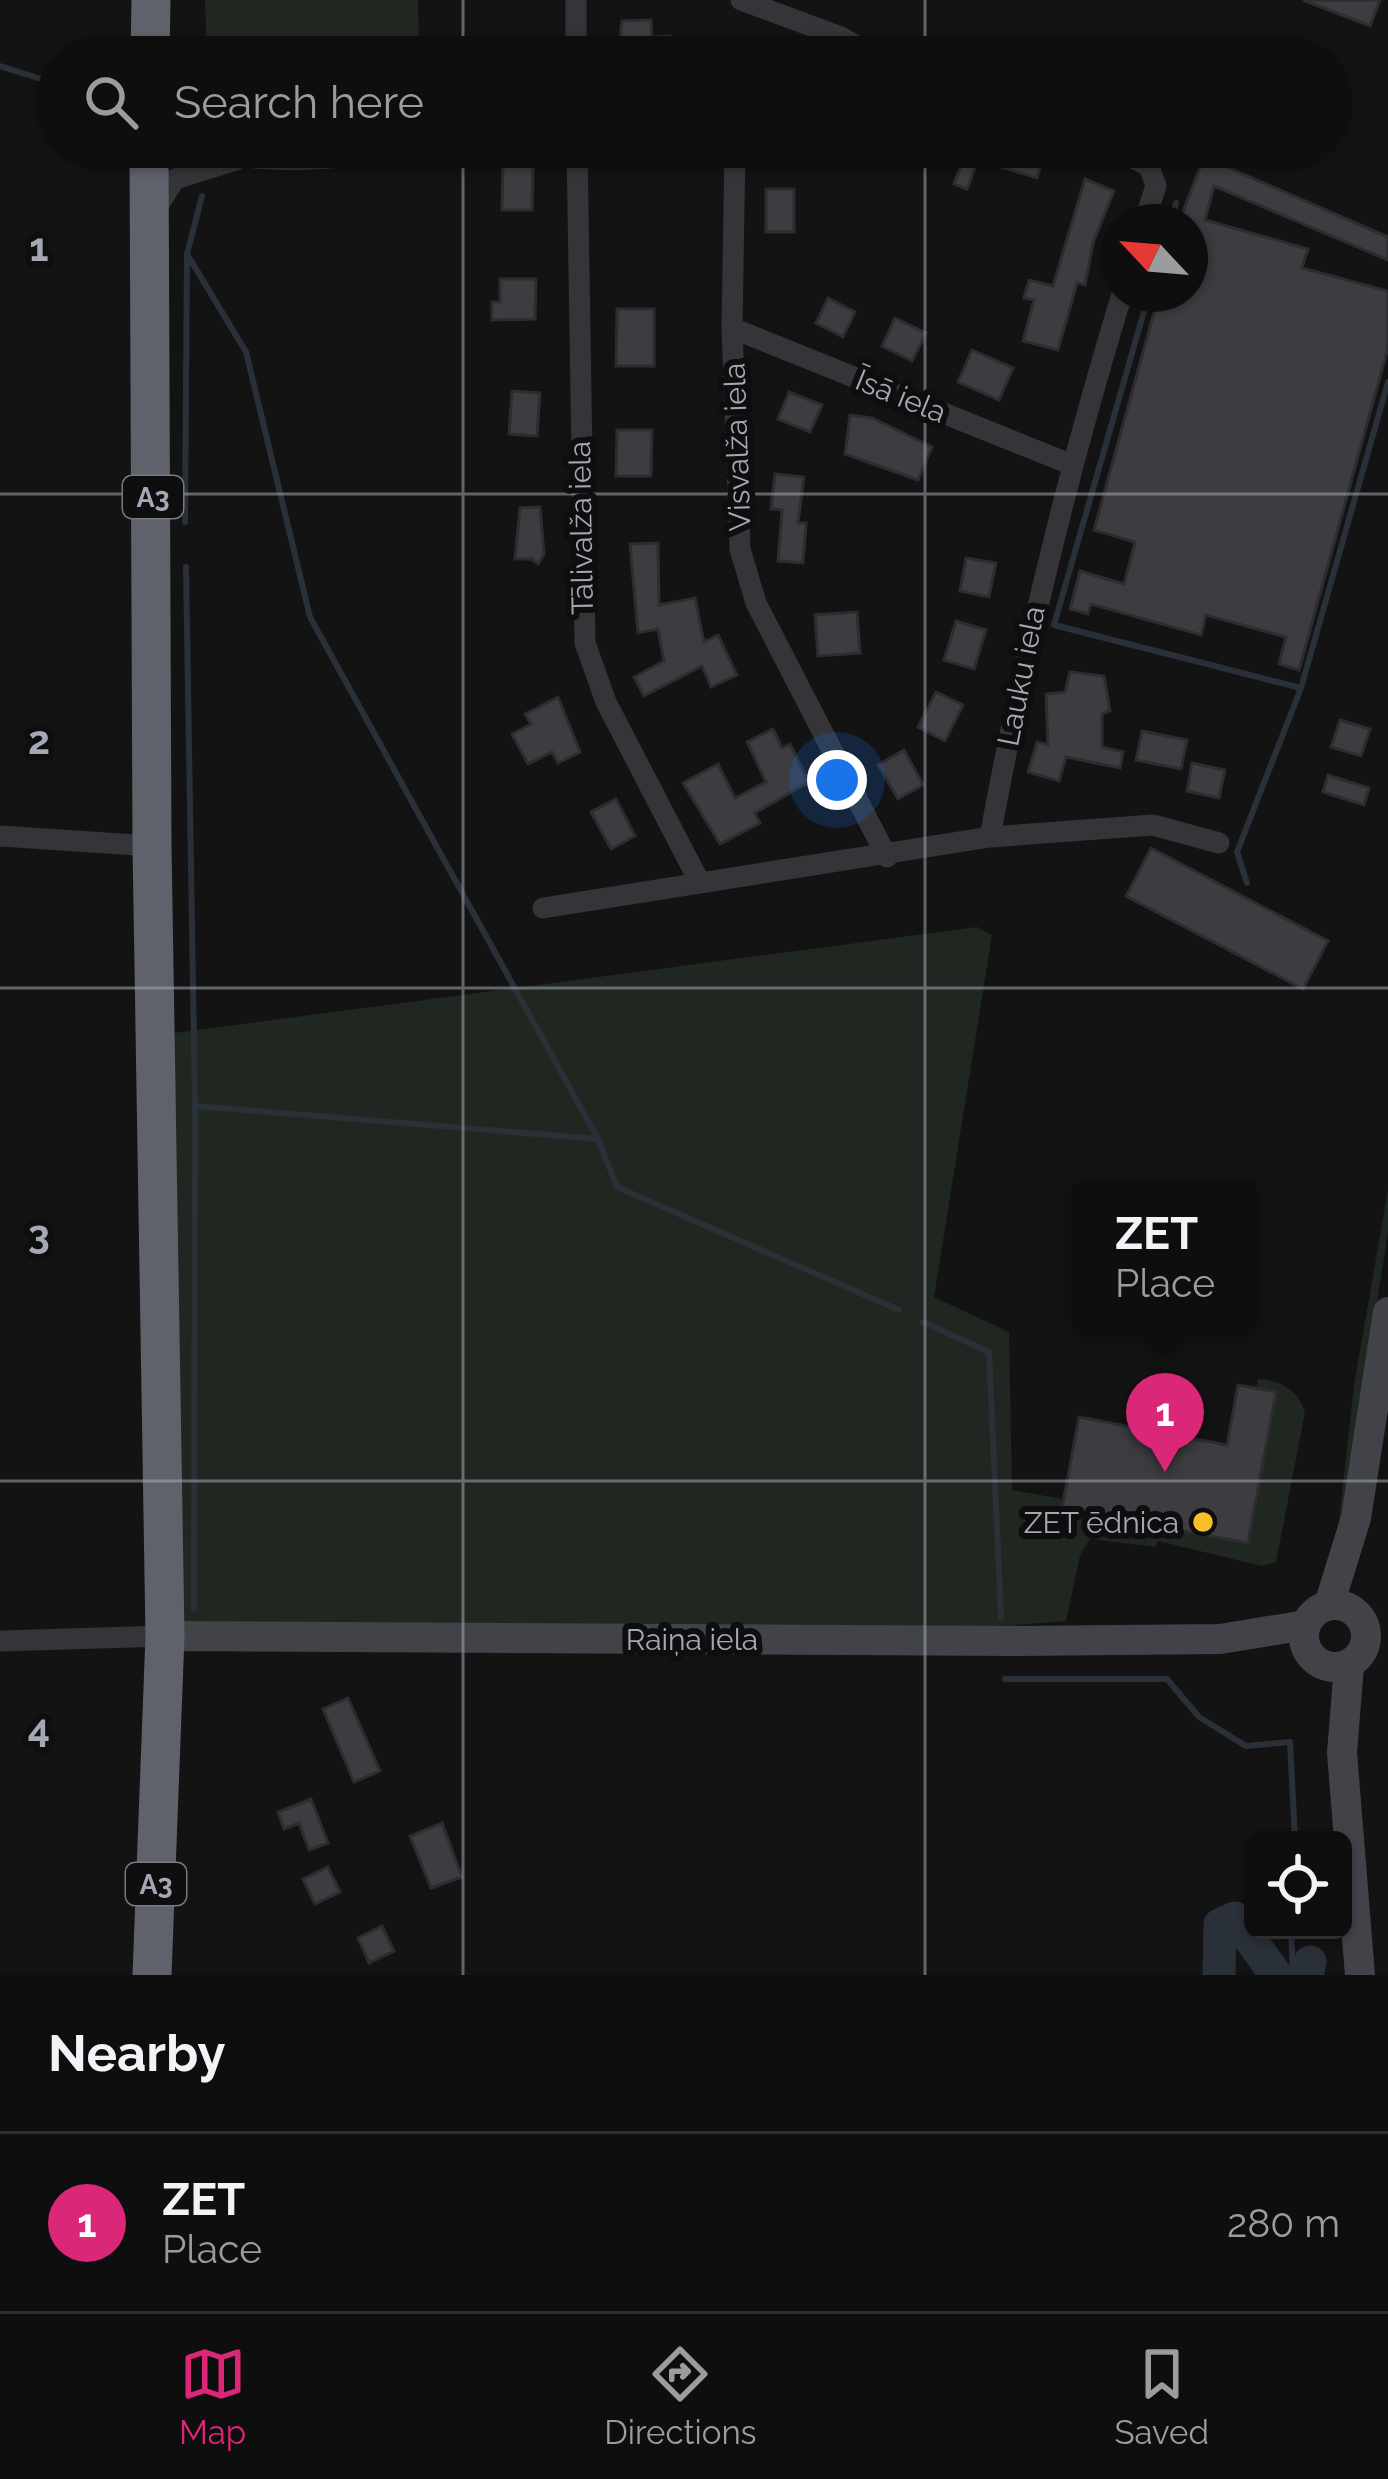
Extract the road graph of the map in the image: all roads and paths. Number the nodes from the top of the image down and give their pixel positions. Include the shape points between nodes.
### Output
1 (151, 0) edge
2 (575, 0) edge
3 (741, 0) edge
4 (150, 36) edge
5 (576, 36) edge
6 (838, 36) edge
7 (150, 168) edge
8 (210, 168) edge
9 (577, 168) edge
10 (734, 168) edge
11 (1150, 168) edge
12 (1150, 204) edge
13 (151, 222) junction
14 (1116, 312) edge
15 (732, 328) junction
16 (1070, 464) junction
17 (0, 836) edge
18 (990, 837) junction
19 (1219, 843) dead end
20 (152, 846) junction
21 (887, 857) junction
22 (700, 883) junction
23 (543, 908) dead end
24 (1388, 1312) edge
25 (165, 1636) junction
26 (1347, 1637) edge
27 (0, 1641) edge
28 (152, 1975) edge
29 (1360, 1975) edge

1 - 4 highway
2 - 5 street
3 - 6 street
7 - 13 highway, A3
8 - 13 street via 175,178
9 - 22 street, Tālivalža iela via 585,643 606,703
10 - 15 street, Visvalža iela
11 - 12 street via 1156,186
13 - 20 highway, A3
14 - 16 street, Lauku iela
15 - 16 street, Īsā iela
15 - 21 street, Visvalža iela via 746,567 756,603
16 - 18 street, Lauku iela
17 - 20 street
18 - 19 street via 1153,825
18 - 21 street
20 - 25 highway, A3
21 - 22 street
22 - 23 street
24 - 26 street
25 - 26 street, Raiņa iela
25 - 27 street
25 - 28 highway, A3
26 - 29 street via 1342,1753

